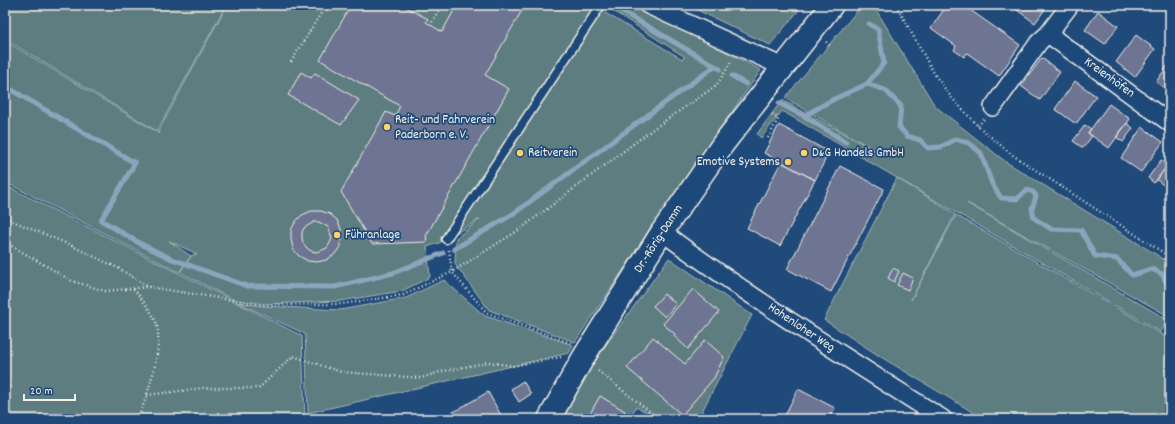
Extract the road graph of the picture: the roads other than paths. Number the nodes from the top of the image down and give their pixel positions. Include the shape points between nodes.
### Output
1 (600, 5) edge
2 (648, 5) edge
3 (832, 5) edge
4 (1070, 5) edge
5 (1048, 34) junction
6 (783, 67) junction
7 (993, 107) dead end
8 (1170, 123) edge
9 (662, 232) junction
10 (446, 239) road end
11 (549, 419) edge
12 (943, 419) edge

1 - 10 lane
2 - 6 street
3 - 6 street, Dr.-Rörig-Damm
4 - 5 street
5 - 7 street via 1039,42
5 - 8 street, Kreienhöfen
6 - 9 street, Dr.-Rörig-Damm via 723,144
9 - 11 street, Dr.-Rörig-Damm via 585,354
9 - 12 street, Hohenloher Weg via 843,356

